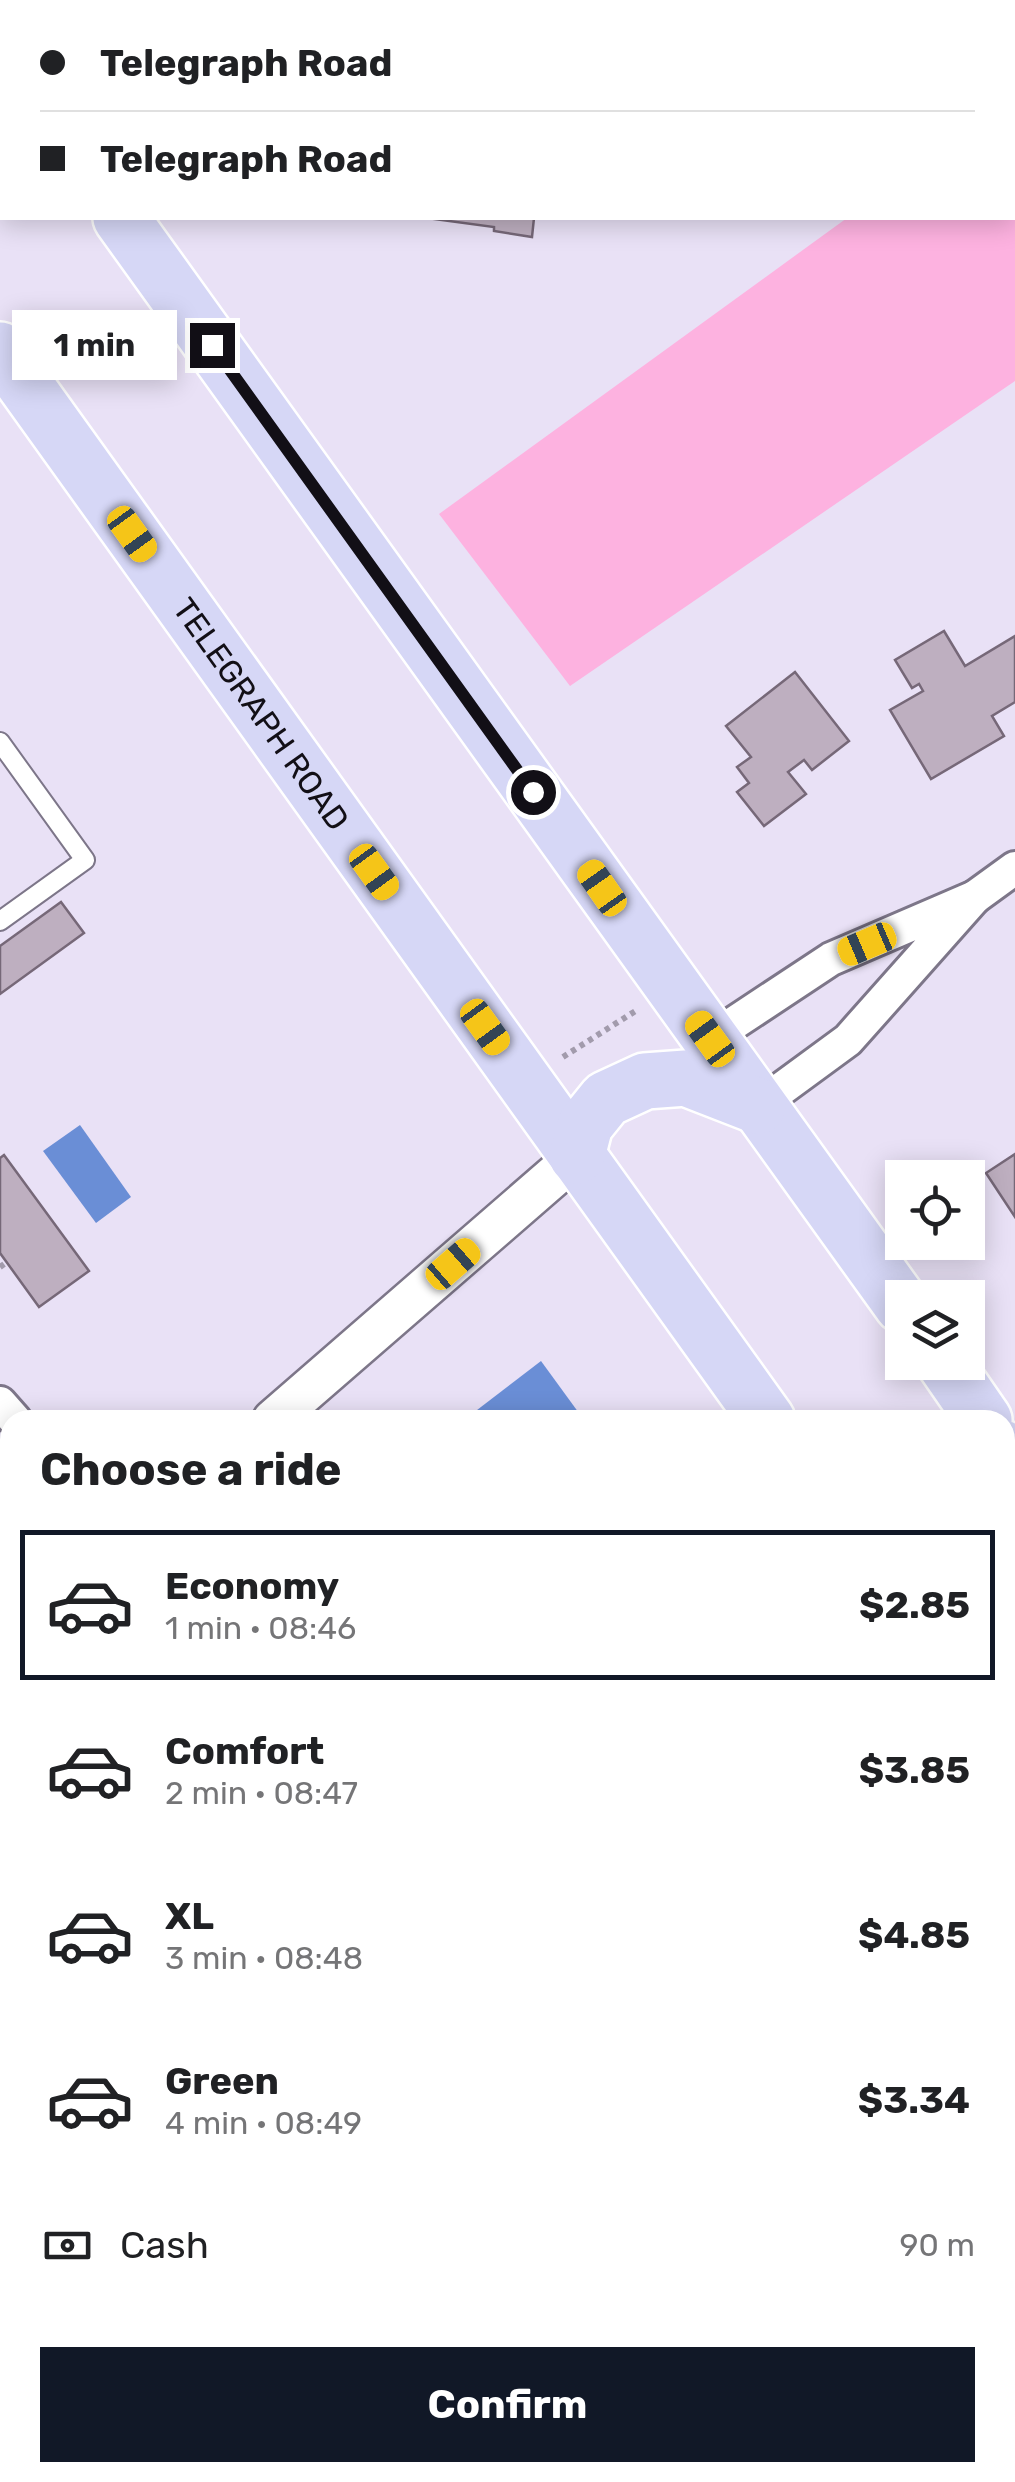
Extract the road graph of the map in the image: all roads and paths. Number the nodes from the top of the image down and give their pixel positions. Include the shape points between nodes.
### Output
1 (122, 220) edge
2 (0, 350) edge
3 (0, 742) edge
4 (1015, 868) edge
5 (975, 897) junction
6 (0, 922) edge
7 (646, 1004) dead end
8 (710, 1039) junction
9 (561, 1058) dead end
10 (758, 1106) junction
11 (577, 1156) junction
12 (885, 1282) edge
13 (956, 1380) edge
14 (285, 1410) edge
15 (760, 1410) edge
16 (977, 1410) edge

1 - 8 highway
2 - 11 highway, TELEGRAPH ROAD
3 - 6 lane via 85,860
4 - 5 street
5 - 8 street via 831,959
5 - 10 street via 848,1040
7 - 9 path
8 - 10 highway
10 - 11 highway via 686,1078 645,1080 606,1100 586,1125
10 - 12 highway
11 - 14 street
11 - 15 highway, TELEGRAPH ROAD
13 - 16 highway

